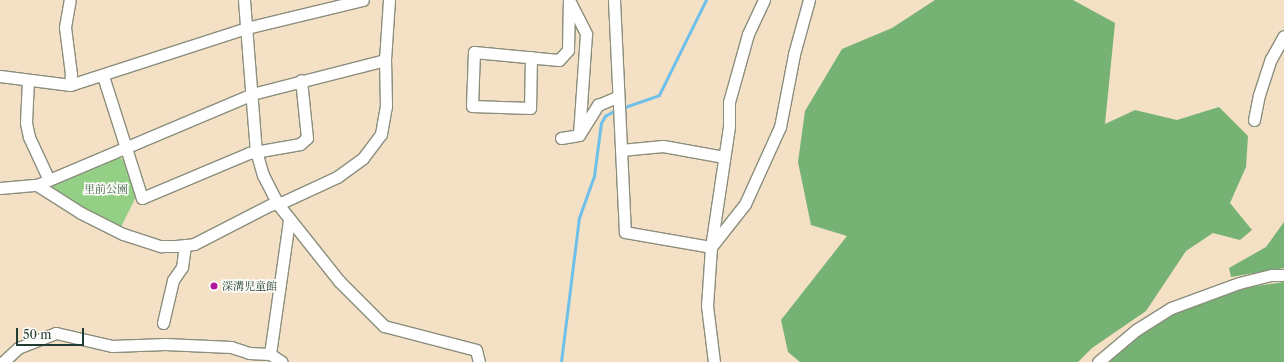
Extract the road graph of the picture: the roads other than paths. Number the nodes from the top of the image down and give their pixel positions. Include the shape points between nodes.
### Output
1 (70, 0) edge
2 (244, 0) edge
3 (363, 0) edge
4 (389, 0) edge
5 (569, 0) edge
6 (614, 0) edge
7 (764, 0) edge
8 (809, 0) edge
9 (246, 28) junction
10 (1284, 36) edge
11 (531, 57) junction
12 (385, 60) junction
13 (0, 76) edge
14 (103, 76) junction
15 (28, 80) junction
16 (301, 80) junction
17 (70, 85) junction
18 (252, 94) junction
19 (617, 97) junction
20 (1254, 120) dead end
21 (579, 135) junction
22 (561, 138) dead end
23 (125, 147) junction
24 (621, 150) junction
25 (256, 151) junction
26 (724, 157) junction
27 (48, 178) junction
28 (37, 185) junction
29 (0, 188) edge
30 (277, 203) junction
31 (289, 220) junction
32 (185, 245) junction
33 (711, 247) junction
34 (1284, 275) edge
35 (163, 323) dead end
36 (270, 354) junction
37 (713, 359) edge
38 (3, 362) edge
39 (282, 362) edge
40 (479, 362) edge
41 (1098, 362) edge

1 - 17 street via 65,27
2 - 9 street
3 - 9 street
4 - 12 street
5 - 11 street via 568,50 559,60
5 - 21 street via 586,34
6 - 19 street
7 - 26 street via 748,34 729,102
8 - 33 street via 794,54 780,127 745,204
9 - 14 street
9 - 18 street
10 - 20 street via 1271,59
11 - 11 street via 474,52 472,106 530,108
12 - 16 street
12 - 30 street via 386,106 381,134 363,158 337,177
13 - 15 street
14 - 17 street
14 - 23 street
15 - 17 street
15 - 27 street via 26,123 29,137
16 - 18 street
16 - 25 street via 307,138 300,144
18 - 23 street
18 - 25 street
19 - 21 street via 598,106
19 - 24 street
21 - 22 street
23 - 25 street via 142,198
23 - 27 street
24 - 26 street via 664,146
24 - 33 street via 625,232
25 - 30 street via 263,175
26 - 33 street
27 - 28 street
28 - 29 street
28 - 32 street via 81,212 132,238 161,246
30 - 31 street
30 - 32 street via 194,244
31 - 36 street
31 - 40 street via 339,281 384,326 476,350
32 - 35 street via 182,267 173,280
33 - 37 street via 707,306
34 - 41 street via 1271,275 1239,283 1171,308 1136,330
36 - 38 street via 249,353 224,346 112,346 56,333 18,348
36 - 39 street

